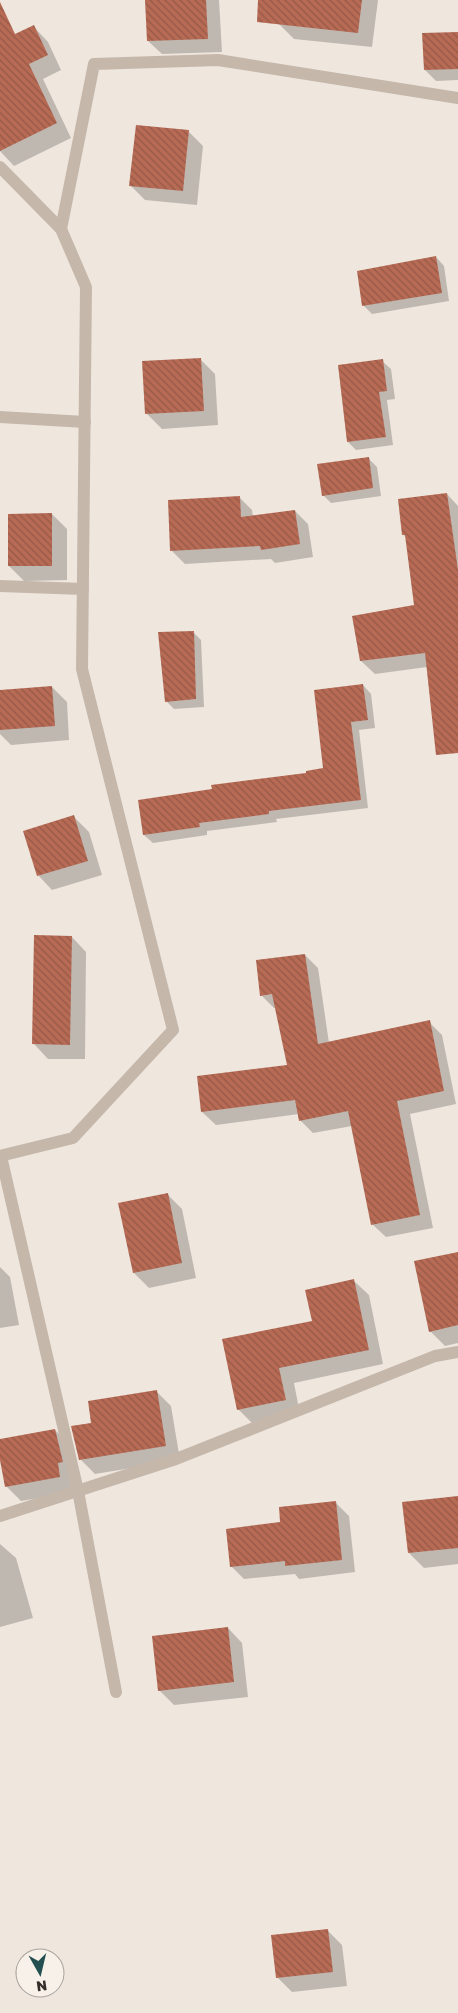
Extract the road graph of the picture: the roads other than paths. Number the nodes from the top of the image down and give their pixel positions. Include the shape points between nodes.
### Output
1 (458, 98) edge
2 (0, 167) edge
3 (61, 229) junction
4 (0, 417) edge
5 (85, 422) junction
6 (0, 586) edge
7 (83, 589) junction
8 (1, 1156) edge
9 (458, 1352) edge
10 (78, 1491) junction
11 (0, 1516) edge
12 (116, 1692) dead end

1 - 3 street via 218,60 94,64
2 - 3 street
3 - 5 street via 86,288
4 - 5 street
5 - 7 street
6 - 7 street
7 - 8 street via 82,669 173,1030 73,1138
8 - 10 street
9 - 10 street via 434,1356 176,1460
10 - 11 street
10 - 12 street

